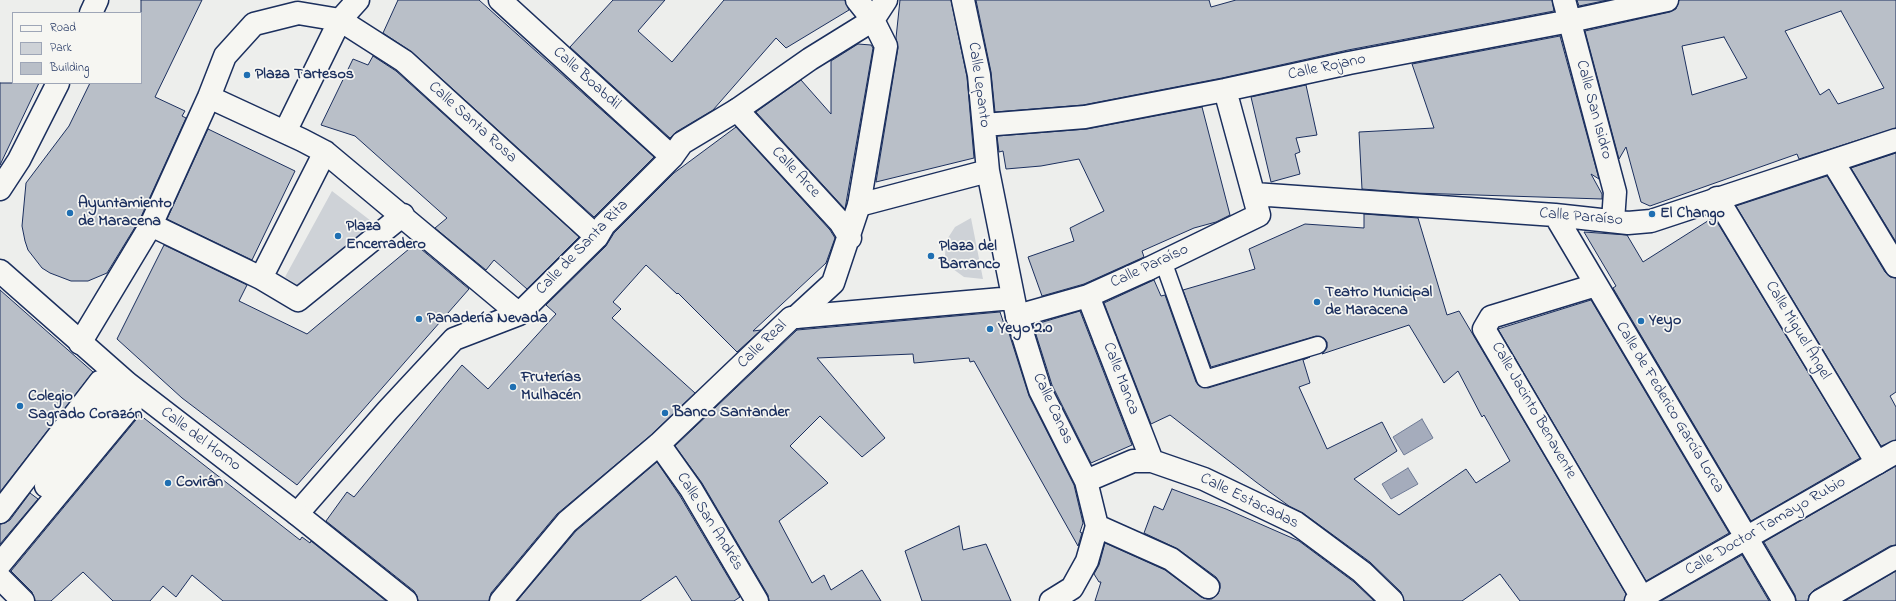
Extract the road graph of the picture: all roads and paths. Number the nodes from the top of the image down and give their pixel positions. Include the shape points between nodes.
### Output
1 (97, 0) edge
2 (358, 0) edge
3 (500, 0) edge
4 (857, 0) edge
5 (886, 0) edge
6 (962, 0) edge
7 (1564, 0) edge
8 (1667, 0) edge
9 (91, 12) edge
10 (340, 20) junction
11 (873, 20) junction
12 (1570, 21) junction
13 (57, 84) edge
14 (1225, 90) junction
15 (209, 97) junction
16 (737, 110) junction
17 (984, 125) junction
18 (293, 136) junction
19 (1896, 140) edge
20 (325, 152) junction
21 (672, 157) junction
22 (1833, 162) junction
23 (988, 171) junction
24 (0, 189) edge
25 (1254, 194) junction
26 (1717, 198) junction
27 (859, 205) junction
28 (403, 215) junction
29 (1555, 215) junction
30 (1613, 221) junction
31 (151, 225) junction
32 (597, 237) junction
33 (850, 238) junction
34 (1156, 265) junction
35 (1896, 266) edge
36 (0, 271) edge
37 (261, 278) junction
38 (1596, 285) junction
39 (1088, 296) junction
40 (1015, 307) junction
41 (519, 314) junction
42 (796, 317) junction
43 (80, 343) junction
44 (1318, 345) dead end
45 (122, 389) junction
46 (659, 444) junction
47 (1896, 452) edge
48 (1152, 461) junction
49 (1877, 463) junction
50 (1086, 480) junction
51 (0, 512) edge
52 (297, 514) junction
53 (1097, 526) junction
54 (1746, 538) junction
55 (0, 545) edge
56 (1896, 557) edge
57 (0, 564) edge
58 (0, 578) edge
59 (1208, 587) dead end
60 (1640, 600) edge
61 (23, 601) edge
62 (406, 601) edge
63 (501, 601) edge
64 (757, 601) edge
65 (1051, 601) edge
66 (1392, 601) edge
67 (1784, 601) edge
68 (1820, 601) edge

1 - 9 street
2 - 10 street
3 - 21 street, Calle Boabdil
4 - 11 street, Calle Real
5 - 11 street
6 - 17 street, Calle Lepanto via 979,75
7 - 12 street, Calle San Isidro
8 - 12 street, Calle Rojano
10 - 15 street via 298,13 254,24 225,56
10 - 18 street
10 - 32 street, Calle Santa Rosa via 404,61
11 - 16 street, Calle de Santa Rita via 810,59
11 - 27 street, Calle Real via 886,46
12 - 14 street, Calle Rojano via 1349,63
12 - 30 street, Calle San Isidro via 1615,192
13 - 24 street via 19,160
14 - 17 street, Calle Rojano via 1085,117
14 - 25 street, Calle Paraíso
15 - 18 street
15 - 31 street
16 - 21 street, Calle de Santa Rita via 682,143
16 - 33 street, Calle Arce via 840,222
17 - 23 street, Calle Lepanto
18 - 20 street
19 - 22 street, Calle Paraíso
20 - 28 street
20 - 37 street
21 - 32 street, Calle de Santa Rita via 604,225
22 - 26 street, Calle Paraíso
22 - 35 street
23 - 27 street
23 - 40 street, Calle Canas
25 - 29 street, Calle Paraíso
25 - 34 street, Calle Paraíso via 1259,215
26 - 30 street, Calle Paraíso via 1651,221
26 - 49 street, Calle Miguel Ángel
27 - 33 street, Calle Real
28 - 37 street via 298,300
28 - 41 street
29 - 30 street, Calle Paraíso
29 - 38 street, Calle de Federico García Lorca
31 - 37 street
31 - 43 street
32 - 41 street, Calle de Santa Rita
33 - 42 street, Calle Real via 833,283
34 - 39 street, Calle Paraíso
34 - 44 lane via 1205,379
36 - 43 street, Calle del Horno
38 - 54 street, Calle de Federico García Lorca
38 - 60 street, Calle Jacinto Benavente via 1491,316 1484,329
39 - 40 street, Calle Paraíso
39 - 48 street, Calle Manca
40 - 42 street
40 - 50 street, Calle Canas via 1040,390
41 - 52 street, Calle de Santa Rita via 454,339
42 - 46 street, Calle Real via 791,318
43 - 45 street, Calle del Horno
45 - 51 street via 100,382
45 - 52 street, Calle del Horno
45 - 55 street
45 - 57 street via 131,406
46 - 63 street, Calle Real via 567,522
46 - 64 street, Calle San Andrés via 691,489
47 - 49 street, Calle Doctor Tamayo Rubio
48 - 50 street, Calle Estacadas via 1133,461
48 - 66 street, Calle Estacadas via 1204,479 1296,523 1362,572
49 - 54 street, Calle Doctor Tamayo Rubio
50 - 53 street, Calle Canas
52 - 62 street, Calle del Horno
53 - 59 street via 1171,559
53 - 65 street via 1087,562 1072,588
54 - 60 street, Calle Doctor Tamayo Rubio
54 - 67 street, Calle de Federico García Lorca
56 - 68 street
58 - 61 street

